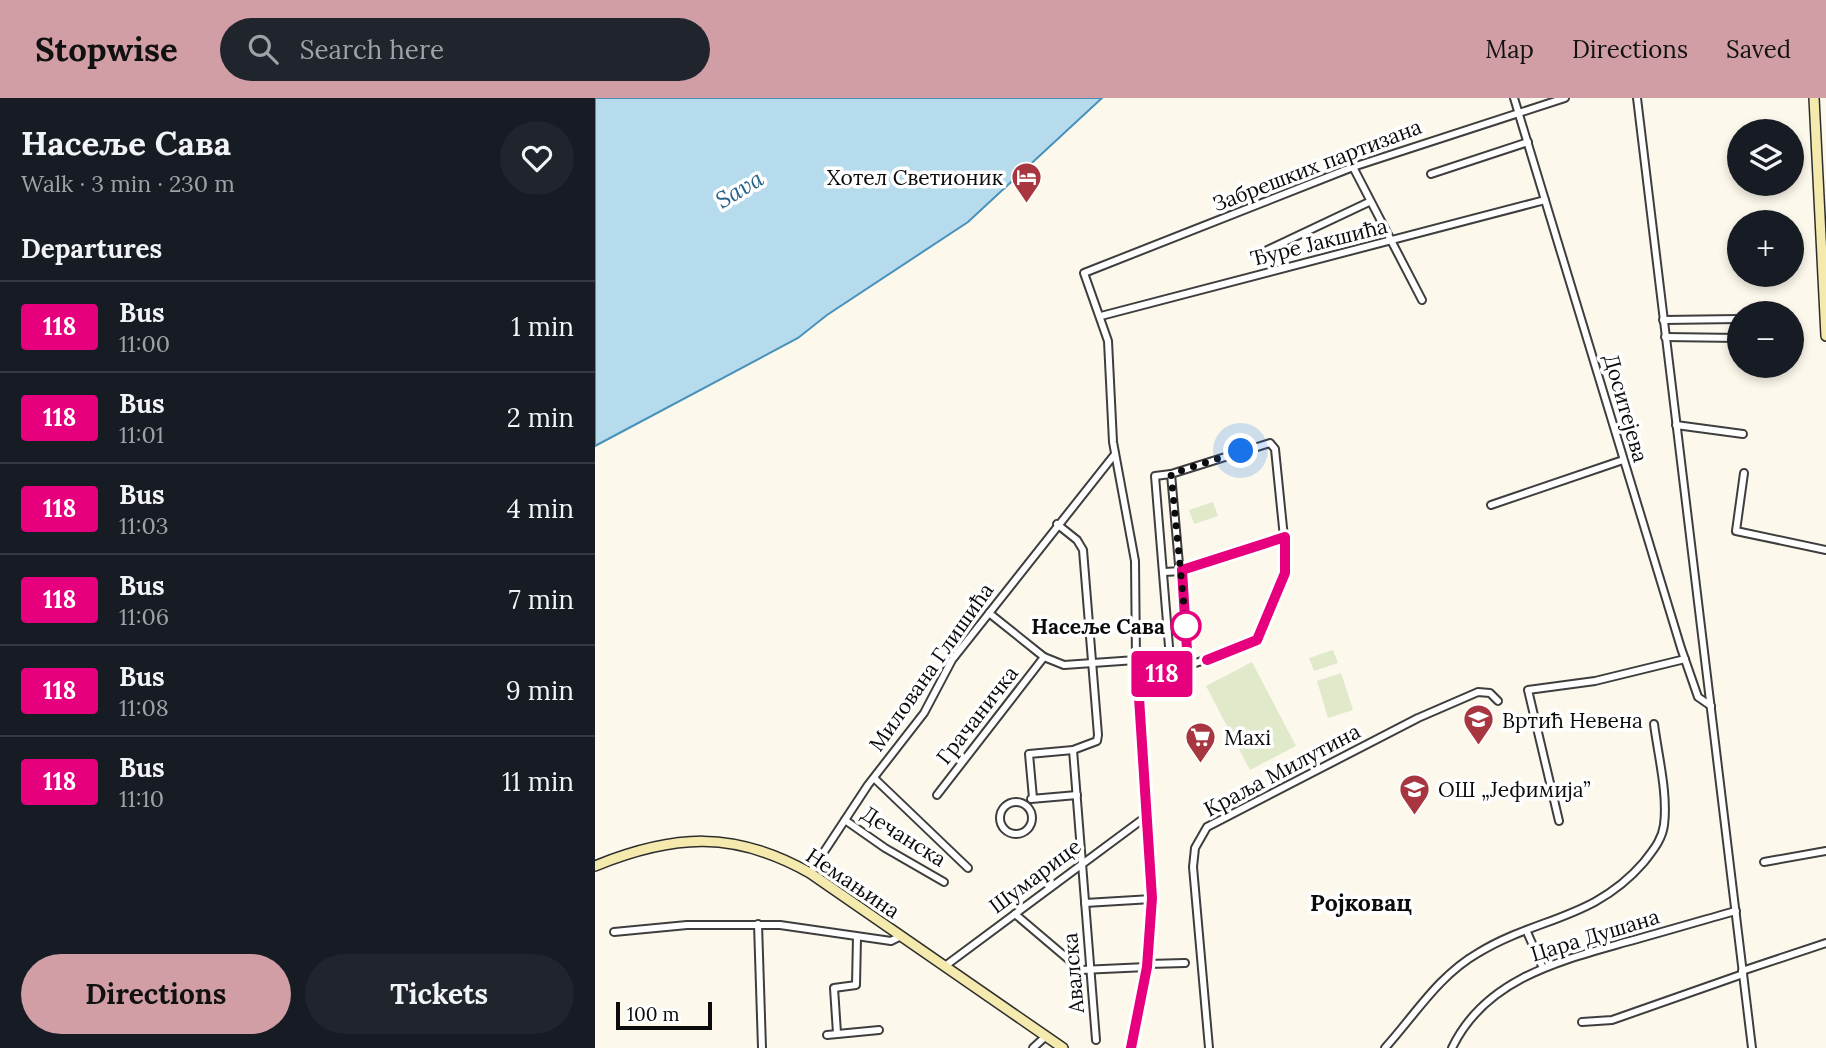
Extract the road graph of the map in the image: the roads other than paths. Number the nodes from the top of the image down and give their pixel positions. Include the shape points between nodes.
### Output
1 (1514, 98) edge
2 (1565, 98) edge
3 (1637, 98) edge
4 (1814, 98) edge
5 (1519, 113) junction
6 (1528, 142) junction
7 (1353, 167) junction
8 (1822, 168) edge
9 (1430, 174) dead end
10 (1545, 200) junction
11 (1369, 202) junction
12 (1391, 241) junction
13 (1259, 254) dead end
14 (1422, 300) dead end
15 (1825, 301) edge
16 (1101, 316) junction
17 (1727, 319) edge
18 (1663, 320) junction
19 (1826, 336) edge
20 (1665, 337) junction
21 (1727, 338) edge
22 (1676, 425) junction
23 (1743, 434) dead end
24 (1115, 454) junction
25 (1623, 460) junction
26 (1744, 473) dead end
27 (1171, 474) junction
28 (1490, 505) dead end
29 (1057, 524) junction
30 (1285, 537) junction
31 (1826, 550) edge
32 (1182, 570) junction
33 (1164, 572) junction
34 (989, 613) junction
35 (1044, 657) junction
36 (1685, 659) junction
37 (1136, 660) junction
38 (1094, 663) junction
39 (1188, 666) junction
40 (1171, 671) junction
41 (1138, 682) junction
42 (1498, 701) dead end
43 (1711, 706) junction
44 (1654, 724) dead end
45 (1073, 750) junction
46 (874, 778) junction
47 (937, 795) dead end
48 (1077, 795) junction
49 (1033, 798) junction
50 (1026, 806) junction
51 (1147, 816) junction
52 (845, 820) junction
53 (1559, 821) dead end
54 (1826, 850) edge
55 (1082, 862) junction
56 (1764, 862) dead end
57 (595, 866) edge
58 (968, 868) dead end
59 (810, 873) junction
60 (944, 882) dead end
61 (1152, 898) junction
62 (1085, 903) junction
63 (1736, 911) junction
64 (1015, 914) junction
65 (758, 924) junction
66 (614, 932) dead end
67 (1527, 932) junction
68 (901, 936) junction
69 (857, 937) junction
70 (1826, 943) edge
71 (1185, 963) dead end
72 (1147, 965) junction
73 (945, 966) junction
74 (1542, 966) junction
75 (1091, 971) junction
76 (1742, 973) junction
77 (1582, 1022) dead end
78 (879, 1030) dead end
79 (837, 1034) junction
80 (827, 1035) dead end
81 (1046, 1036) junction
82 (1096, 1041) dead end
83 (762, 1048) edge
84 (1033, 1048) edge
85 (1063, 1048) edge
86 (1131, 1048) edge
87 (1209, 1048) edge
88 (1385, 1048) edge
89 (1452, 1048) edge
90 (1752, 1048) edge

1 - 5 street, Доситејева
2 - 5 street, Забрешких партизана
3 - 18 street
4 - 8 street
5 - 6 street, Доситејева
5 - 7 street, Забрешких партизана
6 - 9 street
6 - 10 street, Доситејева
7 - 11 street
7 - 16 street, Забрешких партизана via 1085,272
8 - 15 street
10 - 12 street, Ђуре Јакшића
10 - 25 street, Доситејева
11 - 12 street
11 - 13 street
12 - 14 street
12 - 16 street, Ђуре Јакшића
15 - 19 street
16 - 24 street via 1108,341
17 - 18 street
18 - 20 street
20 - 21 street
20 - 22 street
22 - 23 street
22 - 43 street
24 - 29 street, Милована Глишића
24 - 37 street via 1135,561
25 - 28 street
25 - 36 street, Доситејева
26 - 31 street via 1736,531
27 - 30 street via 1270,443 1275,449
27 - 32 street
27 - 33 street via 1155,476
29 - 34 street, Милована Глишића
29 - 38 street via 1083,550
30 - 32 street
30 - 39 street via 1285,573 1257,640
32 - 33 street
32 - 39 street
33 - 40 street
34 - 35 street, Грачаничка
34 - 46 street, Милована Глишића via 952,660 924,713
35 - 38 street, Грачаничка via 1064,665
35 - 47 street, Грачаничка
36 - 43 street, Доситејева via 1698,696
36 - 53 street via 1595,681 1528,690
37 - 38 street, Грачаничка
37 - 41 street
38 - 45 street via 1097,741
39 - 40 street
40 - 41 street
41 - 51 street
42 - 87 street, Краља Милутина via 1490,693 1479,692 1343,755 1207,827 1195,848 1193,867
43 - 63 street
44 - 67 street via 1664,822 1655,848 1603,898
45 - 48 street, Авалска
45 - 49 street via 1030,754
46 - 52 street, Милована Глишића
46 - 58 street
48 - 49 street
48 - 55 street, Авалска
49 - 50 street
50 - 50 street via 1012,803 1003,808 1000,817 1005,831 1020,834 1028,829 1031,815
51 - 55 street, Шумарице
51 - 61 street
52 - 59 street, Милована Глишића
52 - 60 street, Дечанска
54 - 56 street
55 - 62 street, Авалска
55 - 64 street, Шумарице
57 - 59 street, Немањина via 656,845 709,841 761,850
59 - 68 street, Немањина
61 - 62 street, Авалска
61 - 72 street
62 - 75 street, Авалска
63 - 74 street, Цара Душана
63 - 76 street
64 - 73 street, Шумарице
64 - 75 street via 1070,964
65 - 66 street
65 - 69 street
65 - 83 street
67 - 74 street
67 - 88 street via 1477,953 1449,974
68 - 69 street via 891,941
68 - 73 street, Немањина
69 - 79 street, Немањина via 856,985 834,988
70 - 76 street
71 - 72 street
72 - 75 street
72 - 86 street
73 - 81 street, Немањина
74 - 89 street, Цара Душана via 1504,989 1472,1017
75 - 82 street, Авалска
76 - 77 street via 1612,1020
76 - 90 street
78 - 79 street
79 - 80 street
81 - 84 street
81 - 85 street, Немањина

